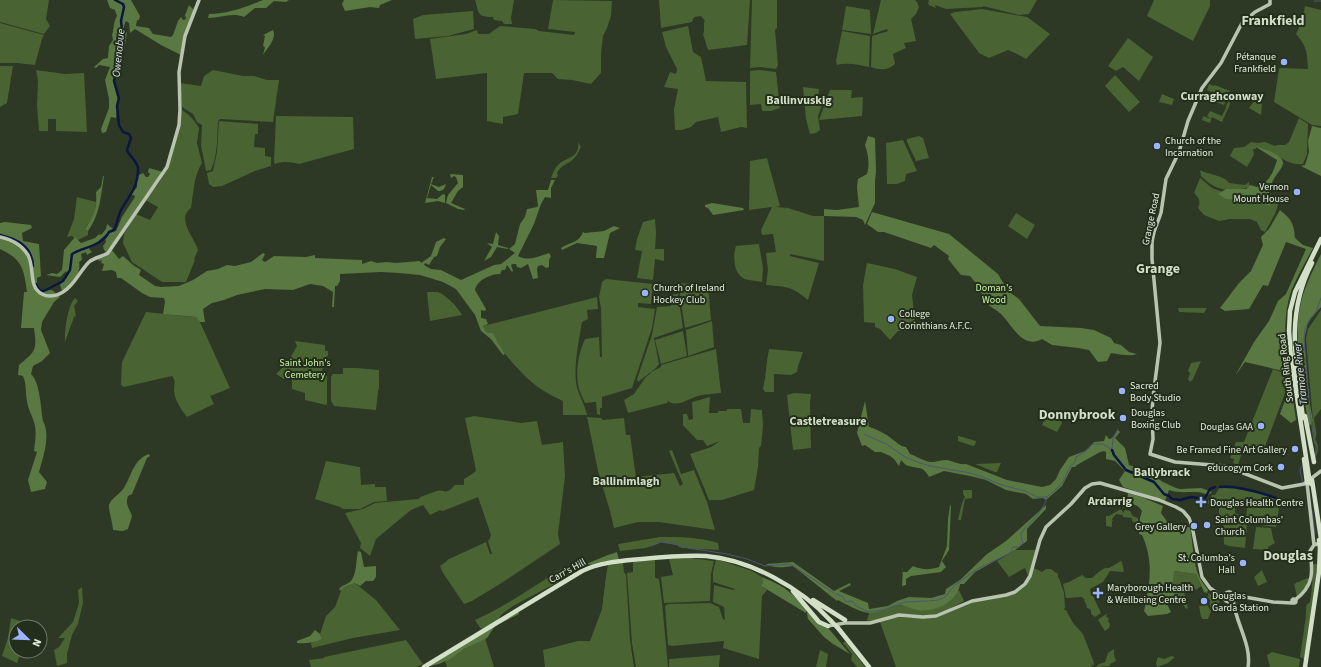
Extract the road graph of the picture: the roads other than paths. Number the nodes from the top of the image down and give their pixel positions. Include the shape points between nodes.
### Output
1 (199, 0) edge
2 (1270, 2) edge
3 (0, 237) edge
4 (1321, 239) edge
5 (1321, 246) edge
6 (1300, 396) junction
7 (1153, 445) junction
8 (1160, 457) junction
9 (1314, 462) dead end
10 (1321, 471) edge
11 (1311, 481) junction
12 (1321, 517) edge
13 (1320, 540) edge
14 (1314, 545) junction
15 (761, 572) junction
16 (1321, 575) edge
17 (1224, 596) junction
18 (1232, 598) junction
19 (845, 622) junction
20 (830, 623) junction
21 (424, 667) edge
22 (868, 667) edge
23 (1248, 667) edge
24 (1305, 667) edge
25 (1308, 667) edge

1 - 3 main road via 185,36 179,72 179,125 167,167 112,249 89,262 75,282 63,292 45,296 34,287 26,253 14,241
2 - 7 main road, Grange Road via 1242,23 1220,64 1202,88 1166,181 1152,250 1160,343 1152,410
4 - 11 highway, South Ring Road via 1298,284 1288,331
5 - 6 highway, South Ring Road via 1302,286 1295,315 1294,348
6 - 9 highway
6 - 11 highway, South Ring Road
7 - 8 main road, Grange Road via 1155,454
7 - 8 main road, Grange Road via 1150,454
8 - 11 main road via 1175,462 1229,467 1282,488
10 - 11 main road
11 - 12 highway
11 - 13 highway, South Ring Road
11 - 14 main road
13 - 14 main road
13 - 24 highway, South Ring Road, bridge via 1319,572
14 - 18 main road via 1310,551 1310,582 1305,591 1293,601 1280,602 1240,596
15 - 19 highway via 785,582
15 - 20 highway via 801,594 817,607
15 - 20 highway via 791,590 819,622
15 - 21 highway, Carr's Hill via 707,556 661,557 598,564
16 - 25 highway
17 - 18 main road via 1226,601
17 - 18 main road via 1229,592
17 - 19 main road via 1210,588 1202,577 1192,526 1183,511 1159,500 1100,483 1085,488 1046,527 1030,576 1016,591 972,601 936,616 899,616 862,624
18 - 23 main road via 1248,651
19 - 20 main road
20 - 22 highway, bridge via 838,628

